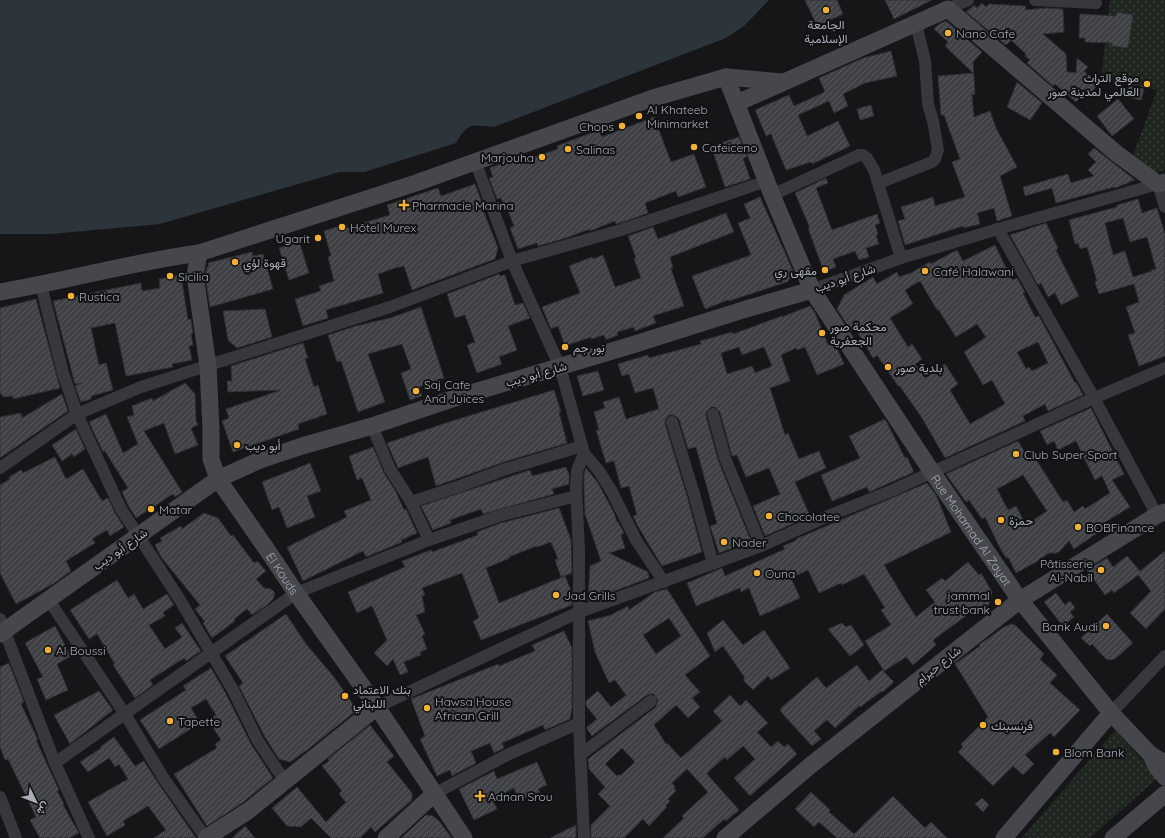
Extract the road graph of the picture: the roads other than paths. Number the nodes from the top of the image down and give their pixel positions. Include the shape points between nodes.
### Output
1 (968, 0) edge
2 (1035, 0) edge
3 (1096, 3) dead end
4 (948, 9) junction
5 (916, 24) junction
6 (726, 77) junction
7 (783, 82) junction
8 (737, 103) junction
9 (475, 161) junction
10 (879, 183) junction
11 (1162, 183) edge
12 (769, 188) junction
13 (1165, 207) edge
14 (998, 229) junction
15 (199, 253) junction
16 (175, 256) junction
17 (901, 258) junction
18 (512, 261) junction
19 (195, 275) junction
20 (41, 285) junction
21 (812, 290) junction
22 (0, 292) edge
23 (208, 366) junction
24 (560, 367) junction
25 (1165, 368) edge
26 (1094, 398) junction
27 (77, 414) junction
28 (713, 414) dead end
29 (672, 422) dead end
30 (372, 426) junction
31 (583, 449) junction
32 (0, 468) edge
33 (932, 472) junction
34 (218, 479) junction
35 (576, 496) junction
36 (410, 502) junction
37 (1161, 514) edge
38 (138, 537) junction
39 (429, 540) junction
40 (762, 546) junction
41 (714, 564) junction
42 (664, 582) junction
43 (296, 594) junction
44 (48, 599) junction
45 (1020, 600) junction
46 (579, 612) junction
47 (2, 628) edge
48 (212, 652) junction
49 (1165, 656) edge
50 (651, 702) dead end
51 (377, 707) junction
52 (1111, 713) junction
53 (125, 714) junction
54 (579, 723) junction
55 (580, 755) junction
56 (1158, 759) edge
57 (55, 763) junction
58 (1165, 777) edge
59 (284, 780) junction
60 (434, 794) junction
61 (1165, 794) edge
62 (0, 797) edge
63 (16, 838) edge
64 (89, 838) edge
65 (206, 838) edge
66 (386, 838) edge
67 (464, 838) edge
68 (584, 838) edge
69 (726, 838) edge
70 (1004, 838) edge
71 (1113, 838) edge

1 - 4 street
2 - 3 street
4 - 5 main road
4 - 11 main road via 1116,153
5 - 7 main road
5 - 10 street via 925,62 928,104 937,155 932,162
6 - 7 main road
6 - 8 main road, Rue Mohamad Al Zayat
6 - 9 main road via 652,98
7 - 8 main road
8 - 12 main road, Rue Mohamad Al Zayat
9 - 15 main road via 335,210
9 - 18 street
10 - 12 street via 869,161 863,155 859,155
10 - 17 street
11 - 13 street
11 - 14 street, شارع أبو ديب
12 - 18 street
12 - 21 main road, Rue Mohamad Al Zayat
14 - 17 street, شارع أبو ديب
14 - 26 street
15 - 16 main road
15 - 19 main road, El Kouds
16 - 19 main road
16 - 20 main road
17 - 21 street, شارع أبو ديب
18 - 23 street via 390,307
18 - 24 street
19 - 23 main road, El Kouds
20 - 22 main road
20 - 27 street via 63,373
21 - 24 main road, شارع أبو ديب
21 - 33 main road, Rue Mohamad Al Zayat
23 - 27 street via 141,386
23 - 34 main road, El Kouds via 211,459
24 - 30 main road, شارع أبو ديب
24 - 31 street
25 - 26 street
26 - 33 street
26 - 37 street
27 - 32 street
27 - 38 street via 121,509
28 - 40 street via 725,458
29 - 41 street
30 - 34 main road, شارع أبو ديب via 267,457
30 - 36 street via 390,469
31 - 35 street via 577,471
31 - 36 street via 506,469
31 - 42 street via 611,490 636,540
33 - 40 street
33 - 45 main road, Rue Mohamad Al Zayat
34 - 38 main road, شارع أبو ديب
34 - 43 main road, El Kouds
35 - 39 street via 499,516
35 - 46 street
36 - 39 street
37 - 45 main road, شارع حيرام
38 - 44 main road, شارع أبو ديب
38 - 48 street
39 - 43 street
40 - 41 street
41 - 42 street
42 - 46 street
43 - 48 street
43 - 51 main road, El Kouds
44 - 47 main road, شارع أبو ديب
44 - 53 street
45 - 52 main road, Rue Mohamad Al Zayat
45 - 69 main road, شارع حيرام via 811,765
46 - 51 street
46 - 54 street
47 - 57 street
48 - 53 street
48 - 59 street via 258,741
49 - 52 street
50 - 55 street
51 - 59 main road
51 - 60 main road, El Kouds
52 - 56 main road, Rue Mohamad Al Zayat
52 - 70 main road
53 - 57 street
53 - 65 street via 164,779
54 - 55 street
54 - 60 street via 507,755
55 - 68 street
56 - 58 main road, Rue Mohamad Al Zayat via 1156,766
57 - 64 street
59 - 65 main road via 248,811
60 - 66 main road
60 - 67 main road, El Kouds
61 - 71 main road
62 - 63 street

